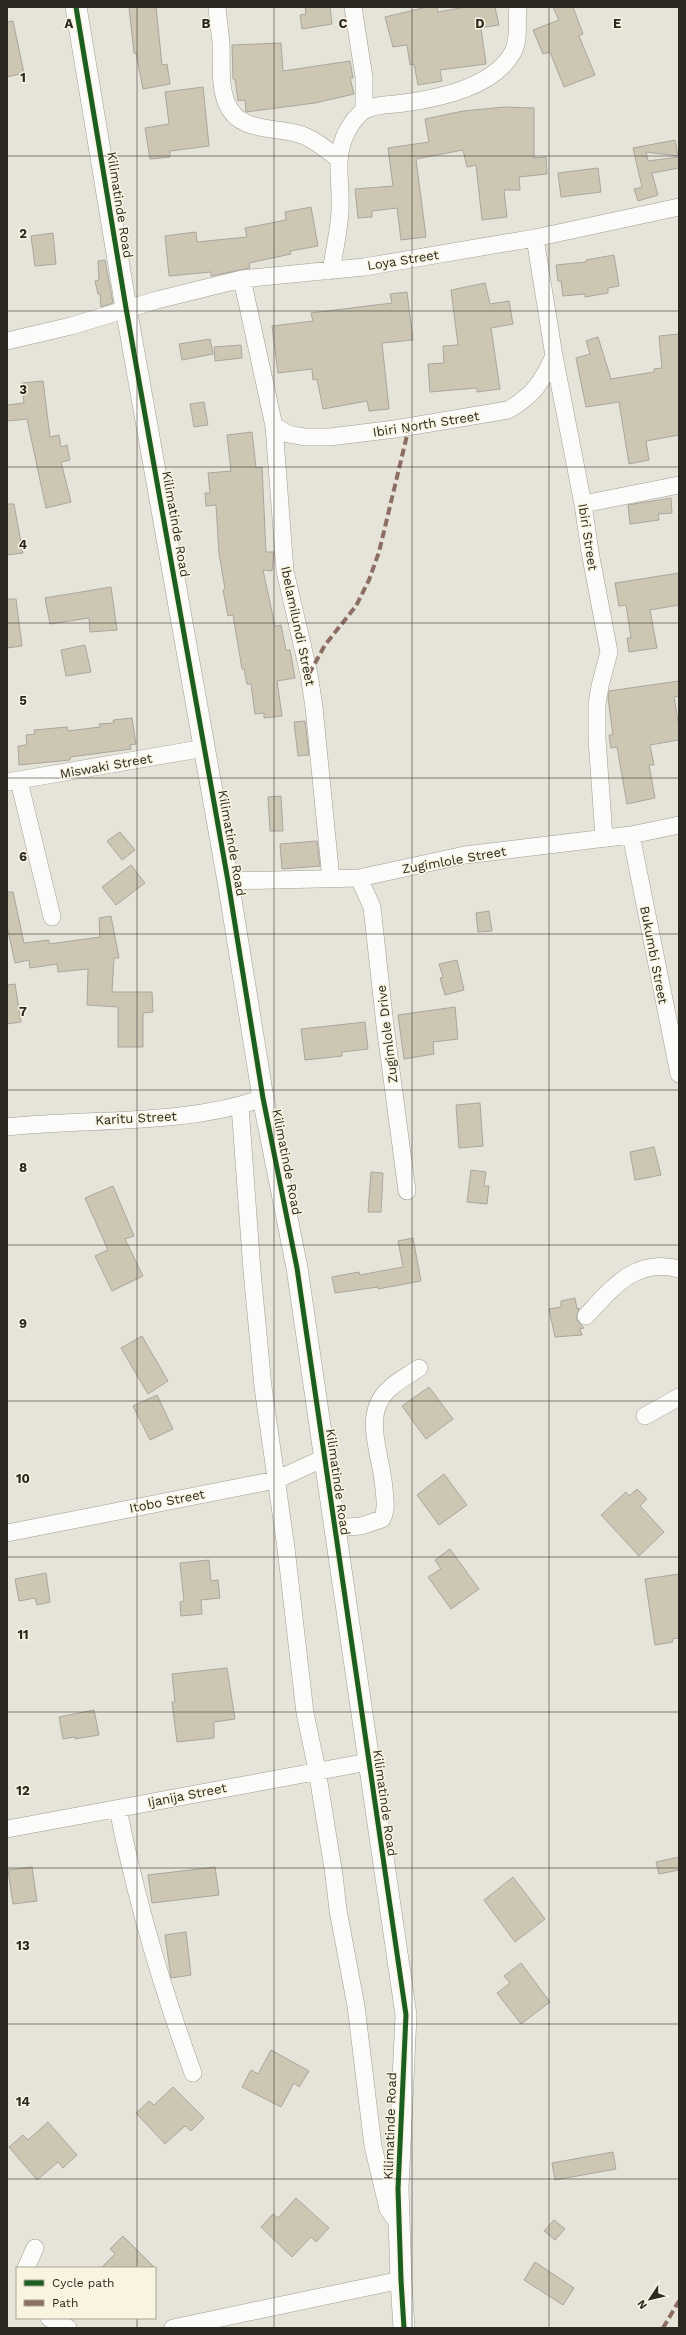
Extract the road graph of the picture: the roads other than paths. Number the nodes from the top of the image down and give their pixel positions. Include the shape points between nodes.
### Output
1 (76, 7) edge
2 (217, 7) edge
3 (353, 7) edge
4 (512, 7) edge
5 (518, 7) edge
6 (518, 27) junction
7 (364, 110) junction
8 (338, 158) junction
9 (679, 207) edge
10 (535, 238) junction
11 (331, 271) junction
12 (242, 280) junction
13 (126, 308) junction
14 (7, 341) edge
15 (554, 356) junction
16 (274, 426) junction
17 (679, 485) edge
18 (584, 504) junction
19 (205, 748) junction
20 (13, 782) edge
21 (679, 825) edge
22 (631, 835) junction
23 (604, 837) junction
24 (359, 878) junction
25 (331, 879) junction
26 (228, 881) junction
27 (52, 917) dead end
28 (679, 1074) edge
29 (263, 1098) junction
30 (240, 1106) junction
31 (7, 1127) edge
32 (407, 1191) dead end
33 (679, 1269) edge
34 (586, 1316) dead end
35 (419, 1368) dead end
36 (679, 1397) edge
37 (645, 1416) dead end
38 (324, 1458) junction
39 (276, 1480) junction
40 (333, 1528) junction
41 (7, 1533) edge
42 (368, 1762) junction
43 (317, 1770) junction
44 (118, 1809) junction
45 (7, 1830) edge
46 (193, 2073) dead end
47 (399, 2225) junction
48 (35, 2248) dead end
49 (26, 2267) edge
50 (401, 2280) junction
51 (51, 2319) edge
52 (68, 2328) edge
53 (173, 2328) edge
54 (404, 2328) edge

1 - 13 main road, Kilimatinde Road
2 - 8 street via 227,104 237,118 255,127 288,130 303,135
3 - 7 street via 364,77
4 - 6 street
5 - 6 street
6 - 7 street via 513,51 502,66 487,78 444,97
7 - 8 street via 347,132
8 - 11 street via 340,211
9 - 10 street, Loya Street
10 - 11 street, Loya Street
10 - 15 street, Ibiri Street
11 - 12 street, Loya Street
12 - 13 street, Loya Street
12 - 16 street, Ibelamilundi Street
13 - 14 street, Loya Street via 71,326
13 - 19 main road, Kilimatinde Road
15 - 16 street, Ibiri North Street via 544,379 533,392 508,410 330,437 294,435
15 - 18 street, Ibiri Street
16 - 25 street, Ibelamilundi Street via 285,572 312,694
17 - 18 street
18 - 23 street, Ibiri Street via 590,552 609,652 600,686 597,739
19 - 20 street, Miswaki Street
19 - 26 main road, Kilimatinde Road
20 - 27 street
21 - 22 street, Zugimlole Street
22 - 23 street, Zugimlole Street
22 - 28 street, Bukumbi Street
23 - 24 street, Zugimlole Street via 465,856
24 - 25 street, Zugimlole Street
24 - 32 street, Zugimlole Drive via 372,907
25 - 26 street, Zugimlole Street
26 - 29 main road, Kilimatinde Road
29 - 30 street, Karitu Street
29 - 38 main road, Kilimatinde Road via 297,1268
30 - 31 street, Karitu Street via 185,1116
30 - 39 street via 263,1387
33 - 34 street via 652,1266 637,1270 619,1282
35 - 40 street via 389,1389 377,1404 373,1418 386,1512 382,1519 361,1526
36 - 37 street
38 - 39 street, Itobo Street
38 - 40 main road, Kilimatinde Road
39 - 41 street, Itobo Street
39 - 43 street via 305,1713
40 - 42 main road, Kilimatinde Road
42 - 43 street, Ijanija Street
42 - 47 main road, Kilimatinde Road via 406,2015 398,2188
43 - 44 street, Ijanija Street
43 - 47 street via 338,1910 357,2013 373,2146 388,2209
44 - 45 street, Ijanija Street
44 - 46 street via 129,1866 164,1993
47 - 50 main road, Kilimatinde Road
48 - 49 street
50 - 53 street
50 - 54 main road, Kilimatinde Road
51 - 52 street

